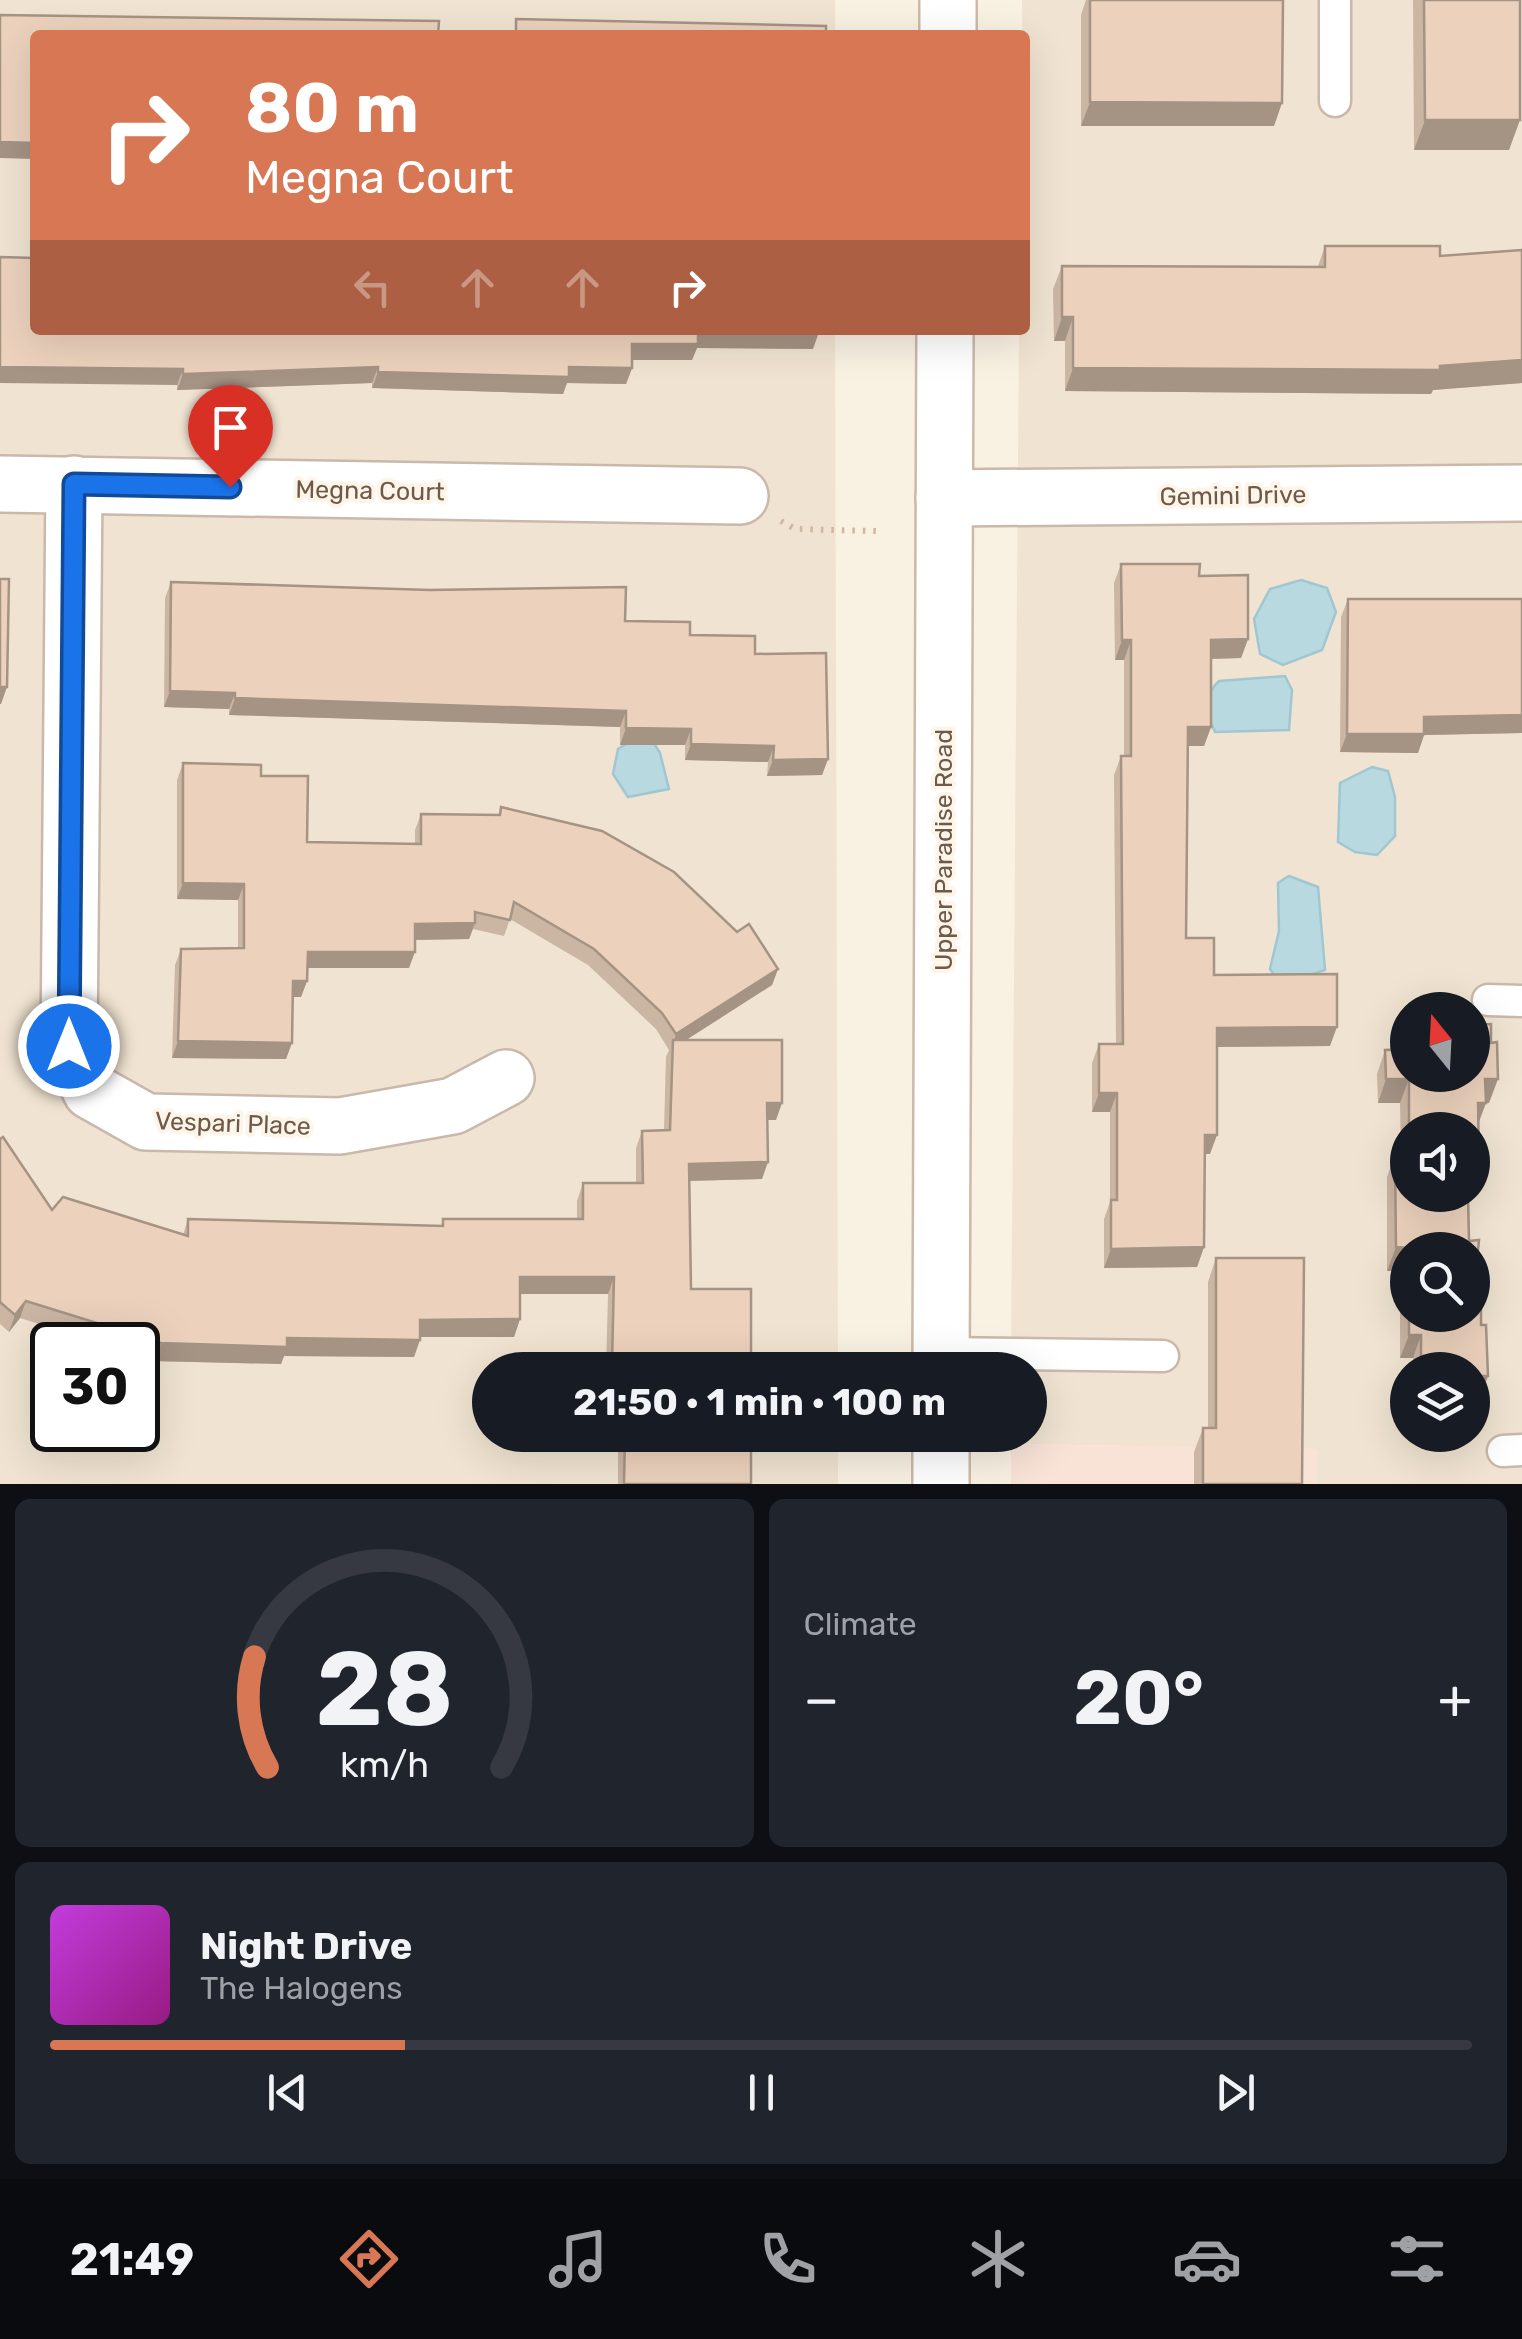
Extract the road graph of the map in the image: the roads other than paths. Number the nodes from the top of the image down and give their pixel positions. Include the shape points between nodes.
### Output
1 (948, 0) edge
2 (1335, 0) edge
3 (948, 30) edge
4 (1335, 100) dead end
5 (946, 335) edge
6 (0, 484) edge
7 (74, 484) junction
8 (1522, 493) edge
9 (740, 496) road end
10 (944, 498) junction
11 (1490, 1000) edge
12 (1522, 1001) edge
13 (506, 1078) dead end
14 (941, 1352) edge
15 (1163, 1356) dead end
16 (1047, 1359) edge
17 (941, 1452) edge
18 (941, 1484) edge

1 - 3 street
2 - 4 lane
5 - 10 street, Upper Paradise Road
6 - 7 street, Megna Court
7 - 9 street, Megna Court
7 - 13 street, Vespari Place via 69,1046 91,1091 146,1122 340,1126 454,1106
8 - 10 street, Gemini Drive
10 - 14 street, Upper Paradise Road
11 - 12 lane
15 - 16 lane
17 - 18 street

